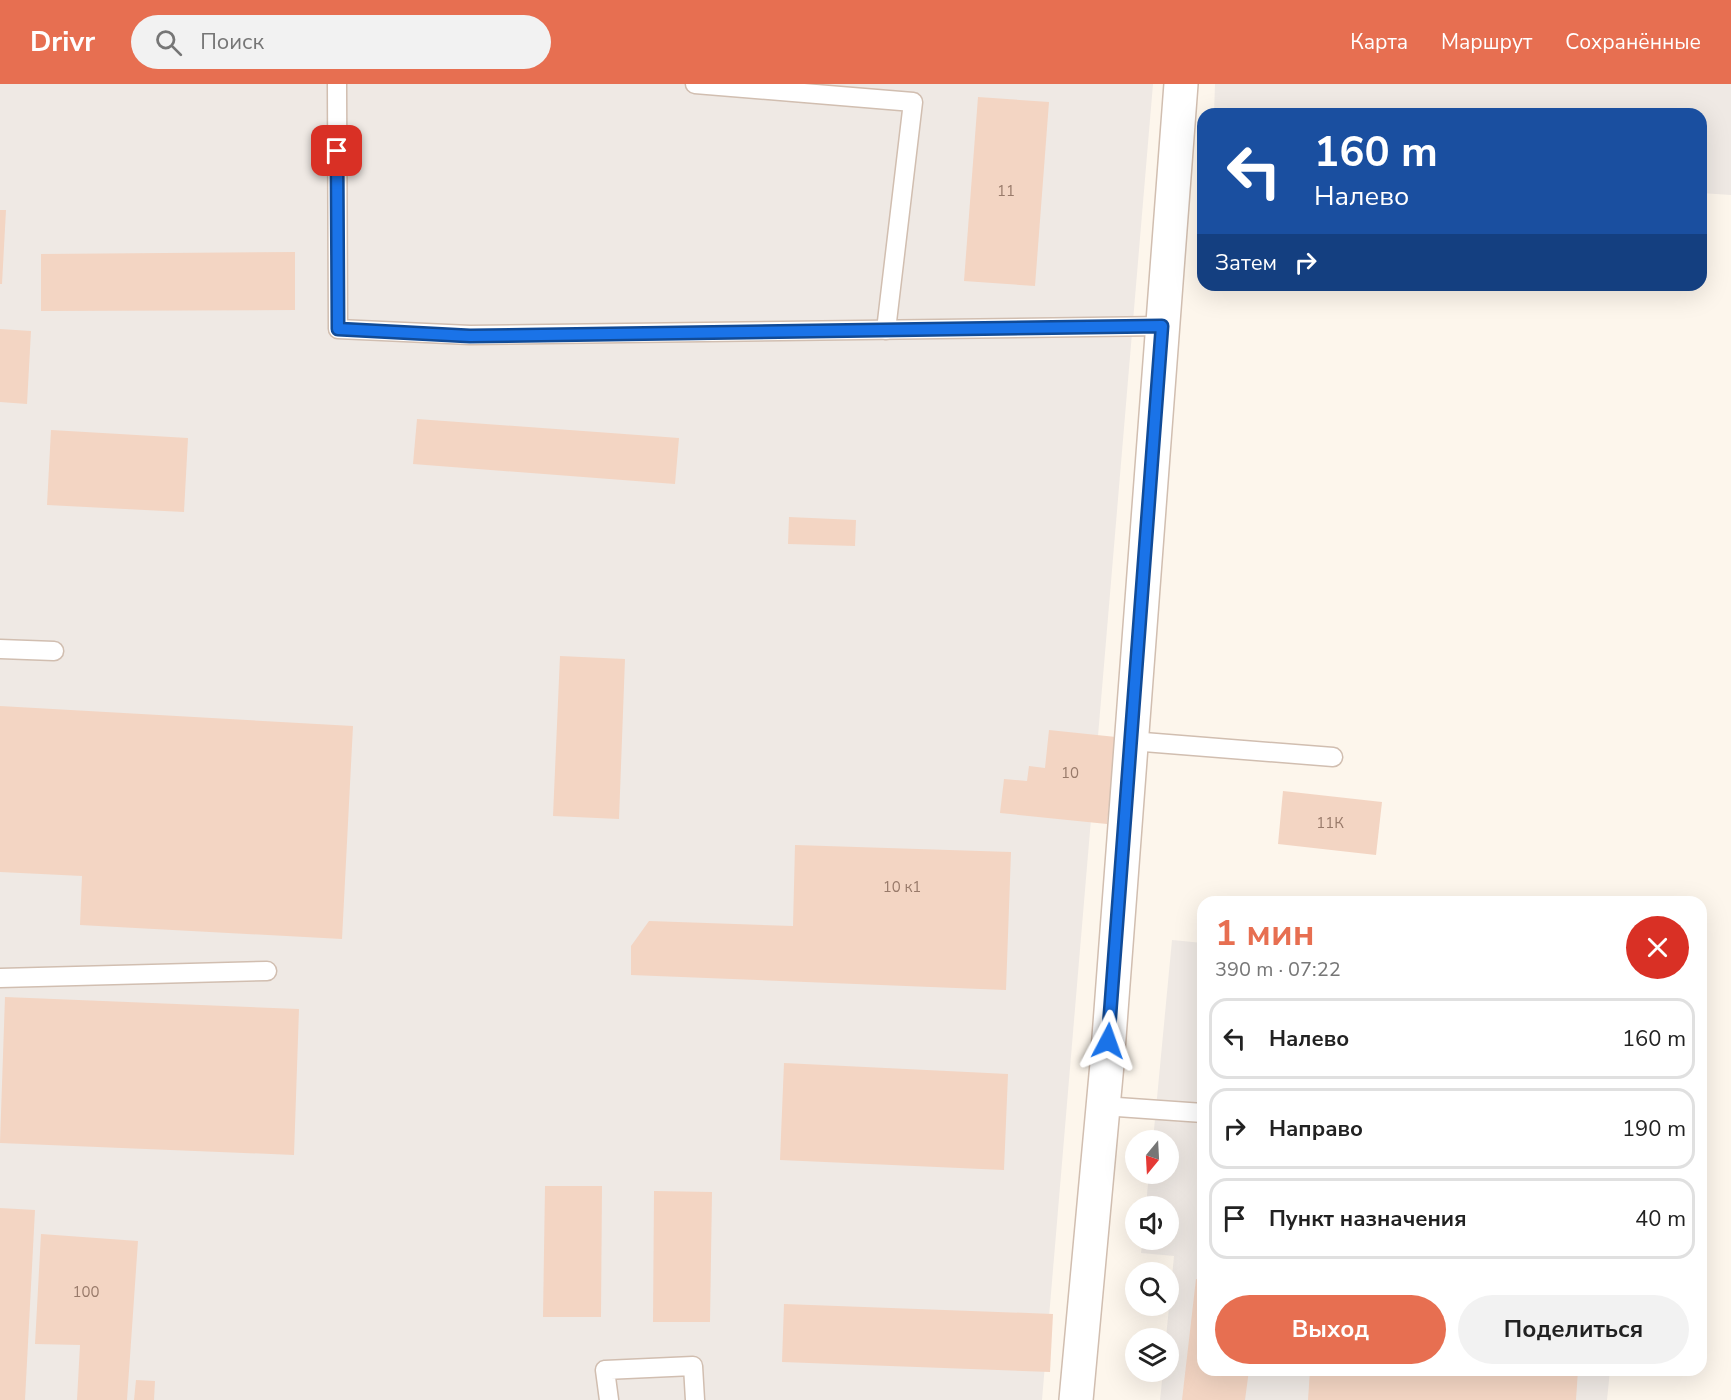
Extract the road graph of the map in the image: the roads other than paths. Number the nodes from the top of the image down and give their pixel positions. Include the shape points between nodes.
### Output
1 (337, 84) edge
2 (695, 84) edge
3 (1181, 84) edge
4 (1162, 326) junction
5 (886, 330) junction
6 (0, 649) edge
7 (54, 651) dead end
8 (1131, 741) junction
9 (1334, 757) dead end
10 (267, 971) dead end
11 (0, 978) edge
12 (1103, 1106) junction
13 (1197, 1113) edge
14 (609, 1400) edge
15 (695, 1400) edge
16 (1076, 1400) edge

1 - 5 lane via 338,329 470,336
2 - 5 lane via 913,102
3 - 4 street
4 - 5 lane
4 - 8 street
6 - 7 lane
8 - 9 lane
8 - 12 street
10 - 11 lane
12 - 13 lane
12 - 16 street
14 - 15 lane via 605,1370 693,1366

